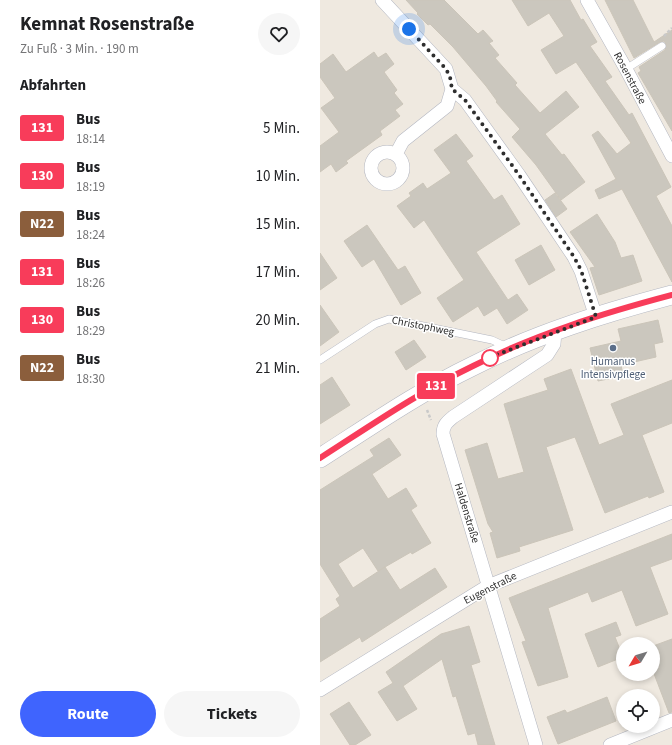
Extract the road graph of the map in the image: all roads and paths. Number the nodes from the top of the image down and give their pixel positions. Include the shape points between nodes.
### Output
1 (382, 0) edge
2 (587, 0) edge
3 (672, 28) edge
4 (664, 34) dead end
5 (662, 46) dead end
6 (626, 69) junction
7 (452, 89) junction
8 (396, 154) dead end
9 (672, 156) edge
10 (672, 294) edge
11 (596, 317) junction
12 (555, 332) junction
13 (510, 348) junction
14 (320, 360) edge
15 (419, 395) junction
16 (443, 428) junction
17 (320, 458) edge
18 (672, 512) edge
19 (488, 586) junction
20 (320, 690) edge
21 (672, 720) edge
22 (536, 745) edge
23 (610, 745) edge

1 - 7 street via 446,69
2 - 6 street, Rosenstraße
3 - 4 path
5 - 6 lane
6 - 9 street, Rosenstraße
7 - 8 street via 449,102 444,109 403,141
7 - 11 street via 465,100 519,175 578,264
10 - 11 main road
11 - 12 main road
12 - 13 main road
12 - 16 street via 554,344 547,355 453,416
13 - 14 lane, Christophweg via 492,340 389,319 375,324
13 - 15 main road
15 - 16 path via 432,422
15 - 17 main road
16 - 19 street, Haldenstraße
18 - 19 street, Eugenstraße
19 - 20 street, Eugenstraße
19 - 22 street, Haldenstraße
21 - 23 street

